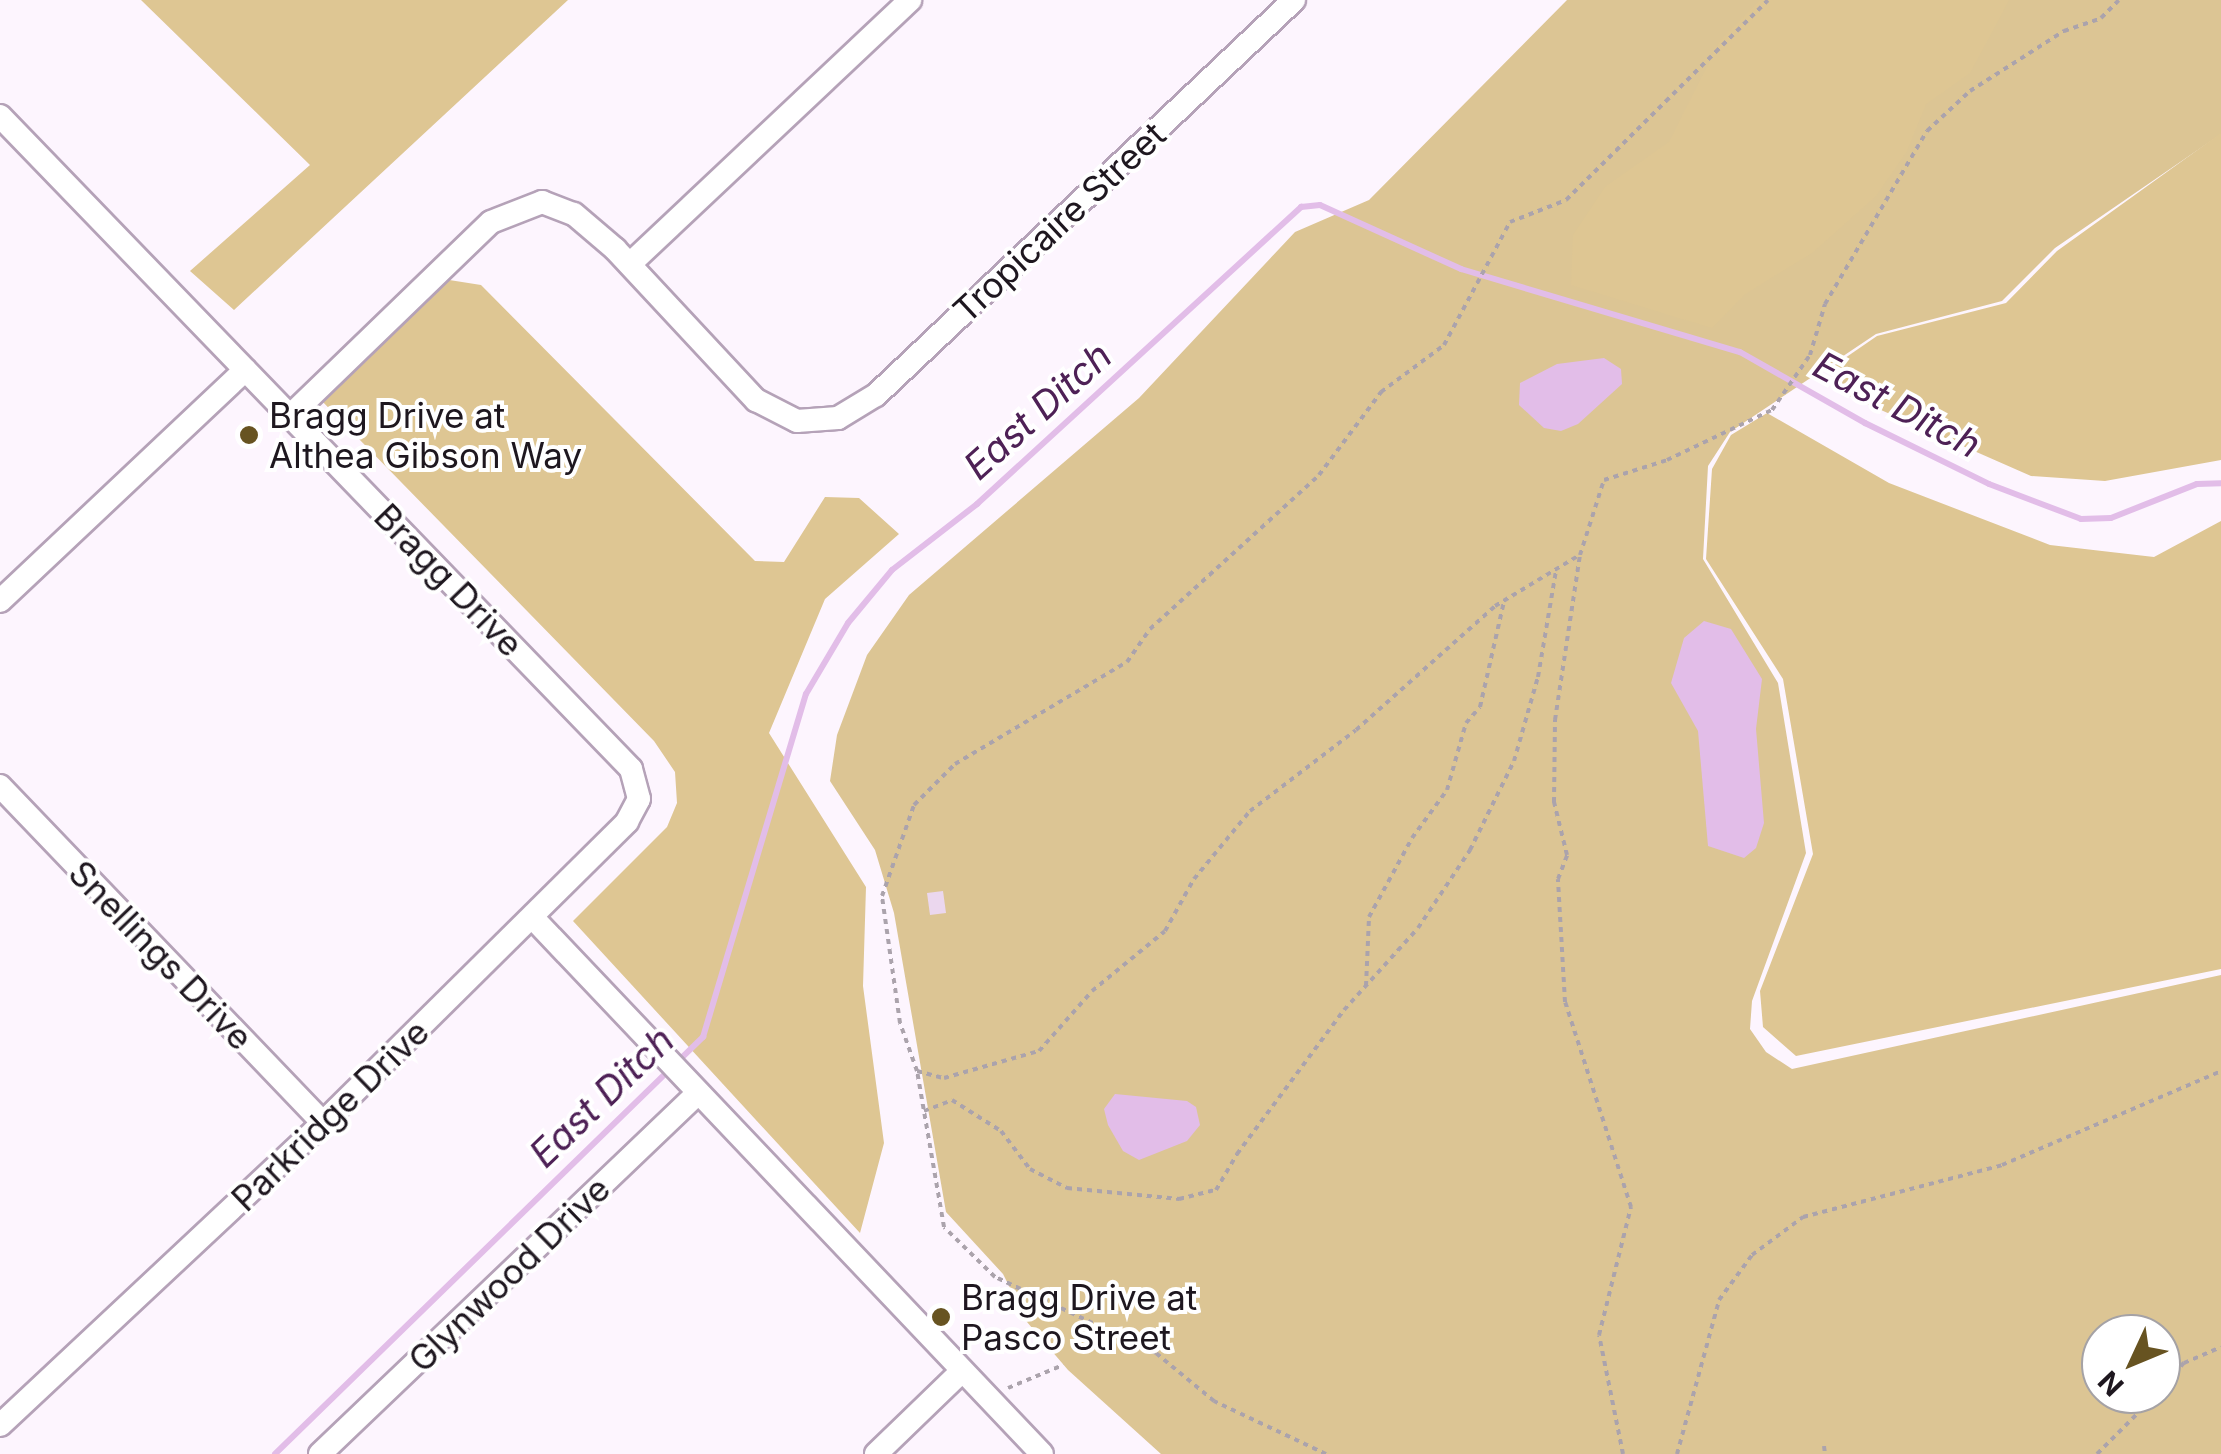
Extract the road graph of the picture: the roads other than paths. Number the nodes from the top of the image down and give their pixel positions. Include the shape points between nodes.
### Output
1 (910, 0) edge
2 (1294, 0) edge
3 (0, 116) edge
4 (630, 264) junction
5 (246, 370) junction
6 (290, 416) junction
7 (0, 601) edge
8 (0, 786) edge
9 (638, 791) joint
10 (533, 918) junction
11 (691, 1086) junction
12 (323, 1124) junction
13 (961, 1372) junction
14 (0, 1425) edge
15 (320, 1454) edge
16 (876, 1454) edge
17 (1042, 1454) edge

1 - 4 street
2 - 4 street, Tropicaire Street via 876,395 838,418 811,423 756,400
3 - 5 street, Bragg Drive
4 - 6 street via 556,204 516,207 436,269
5 - 6 street, Bragg Drive
5 - 7 street
6 - 9 street, Bragg Drive via 632,770
8 - 12 street, Snellings Drive
9 - 10 street, Parkridge Drive via 627,822
10 - 11 street
10 - 12 street, Parkridge Drive
11 - 13 street
11 - 15 street, Glynwood Drive
12 - 14 street, Parkridge Drive
13 - 16 street
13 - 17 street

